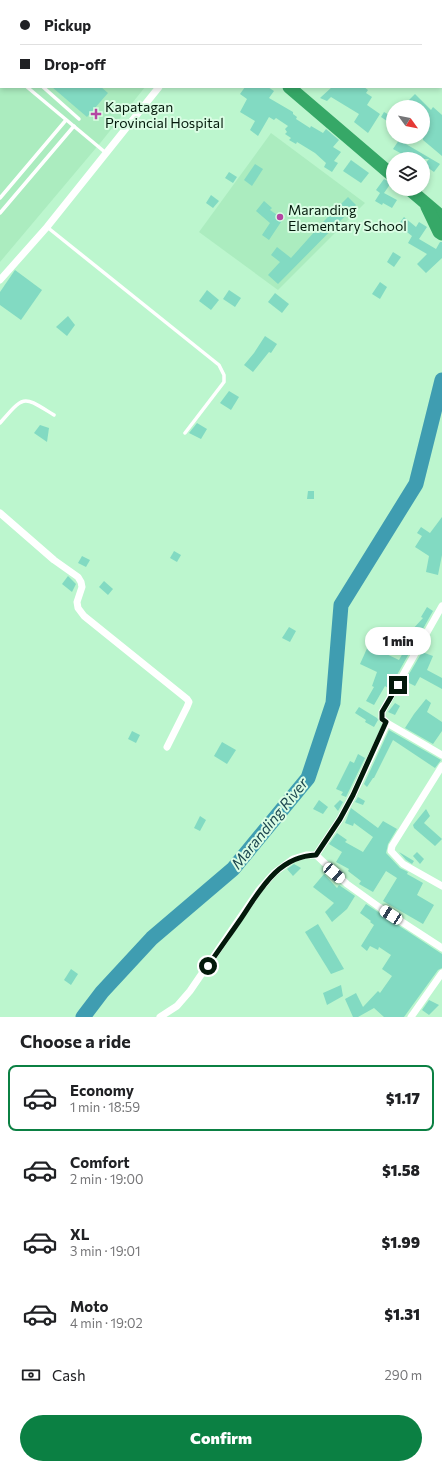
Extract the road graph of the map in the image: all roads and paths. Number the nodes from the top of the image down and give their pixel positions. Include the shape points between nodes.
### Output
1 (28, 88) edge
2 (44, 88) edge
3 (158, 88) edge
4 (290, 88) edge
5 (79, 119) dead end
6 (66, 120) junction
7 (74, 126) junction
8 (106, 153) junction
9 (386, 170) edge
10 (417, 196) edge
11 (0, 198) edge
12 (424, 202) junction
13 (0, 213) edge
14 (442, 217) edge
15 (47, 228) junction
16 (442, 234) edge
17 (0, 280) edge
18 (54, 415) dead end
19 (0, 423) edge
20 (185, 433) dead end
21 (0, 513) edge
22 (441, 610) edge
23 (386, 722) junction
24 (167, 747) dead end
25 (442, 755) edge
26 (442, 766) edge
27 (316, 855) junction
28 (442, 886) edge
29 (442, 948) edge
30 (442, 973) edge
31 (160, 1017) edge
32 (411, 1017) edge

1 - 6 lane
2 - 5 lane
3 - 8 street
4 - 9 highway
6 - 7 lane
6 - 11 lane
7 - 8 lane
7 - 13 lane
8 - 15 street
10 - 12 highway
12 - 14 highway
12 - 16 highway
15 - 17 street
15 - 20 lane via 219,365 224,382
18 - 19 lane via 26,400 12,409
21 - 24 street via 54,560 78,577 82,587 78,608 84,616 187,699 188,707
22 - 23 street via 382,712 382,719
23 - 25 street
23 - 27 street via 353,795
26 - 28 street via 390,851 403,864
27 - 29 street via 347,884
27 - 31 street via 293,859 274,873 259,890 190,991 177,1006
30 - 32 street

